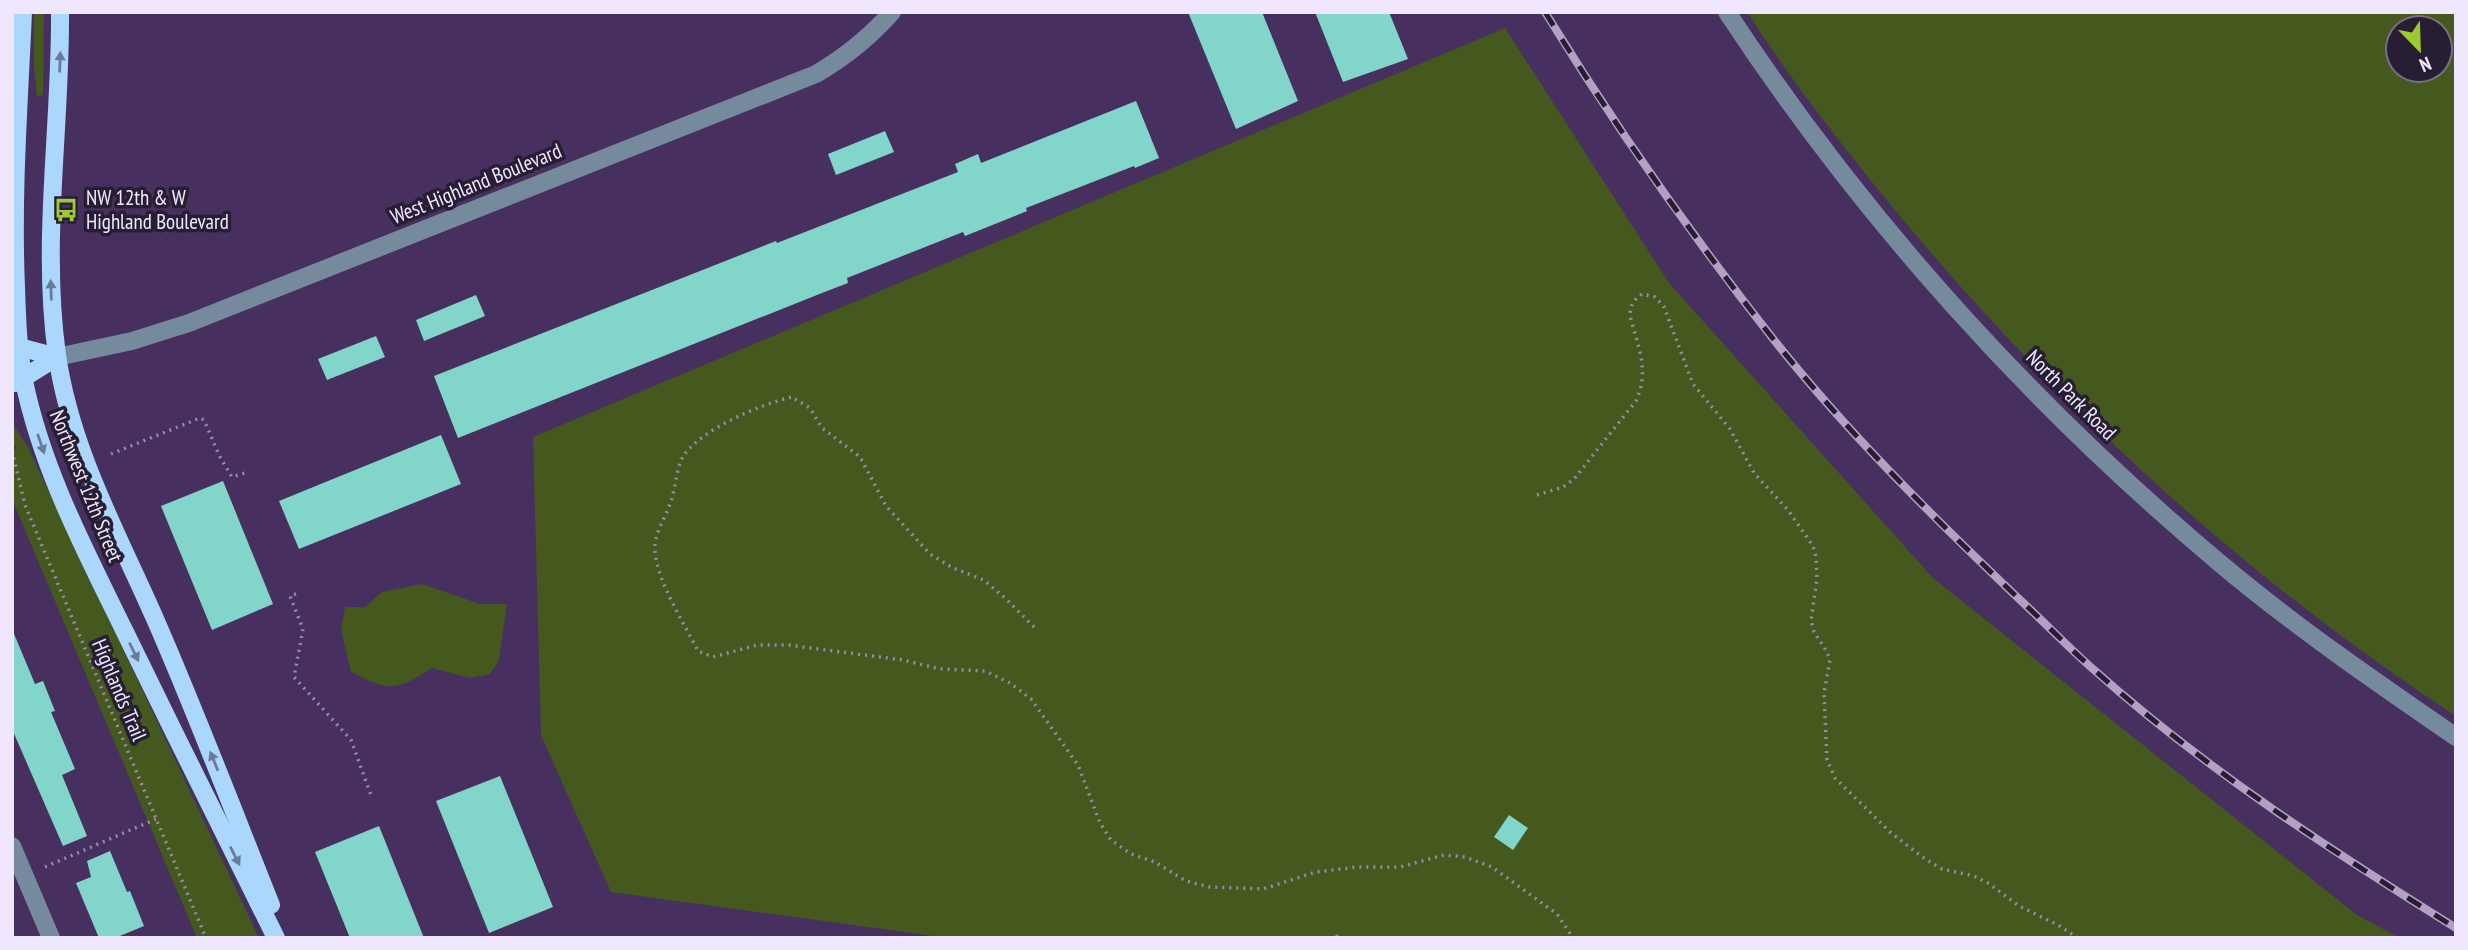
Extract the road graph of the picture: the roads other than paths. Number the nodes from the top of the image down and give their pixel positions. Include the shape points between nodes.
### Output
1 (23, 12) edge
2 (60, 12) edge
3 (892, 12) edge
4 (1727, 12) edge
5 (16, 347) edge
6 (57, 357) junction
7 (18, 381) edge
8 (2456, 737) edge
9 (13, 849) edge
10 (51, 938) edge
11 (276, 938) edge
12 (284, 938) edge

1 - 5 main road, Northwest 12th Street via 15,203
6 -> 2 main road, Northwest 12th Street via 50,250
3 - 6 street, West Highland Boulevard via 842,59 816,74 189,323
4 - 8 street, North Park Road via 1818,142 1892,236 2076,433 2223,565
5 - 6 main road, West Highland Boulevard
5 - 7 main road, Northwest 12th Street
6 - 7 main road, West Highland Boulevard
12 -> 6 main road, Northwest 12th Street via 182,680 84,463
7 -> 11 main road, Northwest 12th Street via 48,466 85,549
9 - 10 street

